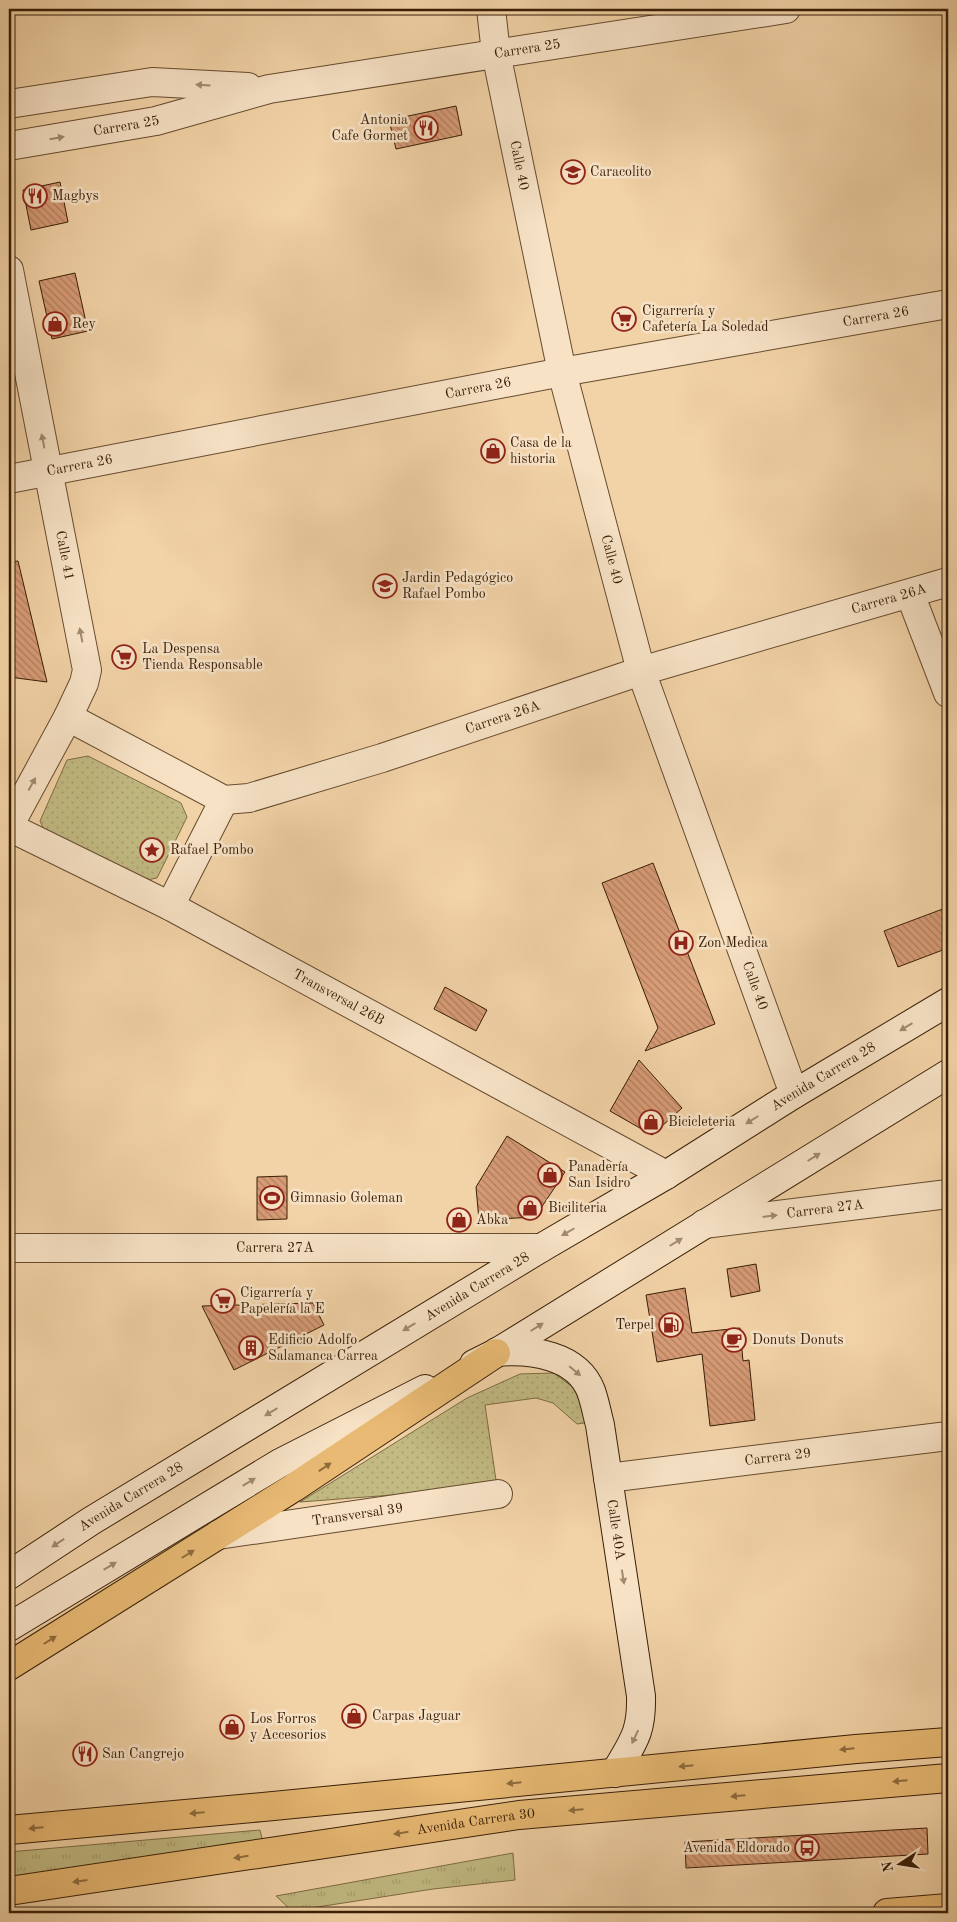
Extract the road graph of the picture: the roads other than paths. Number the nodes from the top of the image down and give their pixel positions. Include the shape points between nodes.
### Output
1 (491, 9) edge
2 (786, 9) edge
3 (496, 53) junction
4 (269, 88) junction
5 (9, 104) edge
6 (9, 146) edge
7 (9, 270) edge
8 (948, 304) edge
9 (562, 372) junction
10 (48, 470) junction
11 (9, 479) edge
12 (948, 582) edge
13 (910, 594) junction
14 (641, 671) junction
15 (948, 694) edge
16 (68, 717) junction
17 (224, 800) junction
18 (9, 827) edge
19 (170, 906) junction
20 (948, 1002) edge
21 (948, 1074) edge
22 (794, 1094) junction
23 (666, 1175) junction
24 (948, 1194) edge
25 (704, 1224) junction
26 (9, 1248) edge
27 (541, 1248) junction
28 (496, 1353) junction
29 (948, 1436) edge
30 (608, 1478) junction
31 (498, 1494) dead end
32 (218, 1535) junction
33 (9, 1575) edge
34 (9, 1627) edge
35 (9, 1666) edge
36 (948, 1742) edge
37 (615, 1773) junction
38 (948, 1778) edge
39 (263, 1807) junction
40 (519, 1815) junction
41 (9, 1830) edge
42 (9, 1891) edge
43 (948, 1908) edge
44 (887, 1913) edge

1 - 3 street, Calle 40
2 - 3 street, Carrera 25
3 - 4 street, Carrera 25
3 - 9 street, Calle 40
4 -> 5 street, Carrera 25 via 152,82
6 -> 4 street, Carrera 25 via 156,121
10 -> 7 street, Calle 41
8 - 9 street, Carrera 26
9 - 10 street, Carrera 26
9 - 14 street, Calle 40
10 - 11 street, Carrera 26
16 -> 10 street, Calle 41 via 87,670
12 - 13 street, Carrera 26A
13 - 14 street, Carrera 26A
13 - 15 street
14 - 17 street, Carrera 26A via 382,758 248,798
14 - 22 street, Calle 40
16 - 17 street
18 -> 16 street, Calle 41
17 - 19 street
18 - 19 street, Transversal 26B
19 - 23 street, Transversal 26B
20 -> 22 street, Avenida Carrera 28
25 -> 21 street
22 -> 23 street, Avenida Carrera 28
23 -> 27 street, Avenida Carrera 28
25 -> 24 street, Carrera 27A
28 -> 25 street
26 - 27 street, Carrera 27A
27 -> 33 street, Avenida Carrera 28 via 91,1521
28 -> 30 street, Calle 40A via 536,1352 569,1366 585,1379 596,1409
32 -> 28 highway
34 -> 28 street via 280,1463
29 - 30 street, Carrera 29
30 -> 37 street, Calle 40A via 642,1716 635,1739
31 - 32 street, Transversal 39
35 -> 32 highway
36 -> 37 highway
37 -> 39 highway
38 -> 40 highway, Avenida Carrera 30
39 - 40 highway
39 -> 41 highway
40 -> 42 highway, Avenida Carrera 30
43 - 44 highway

